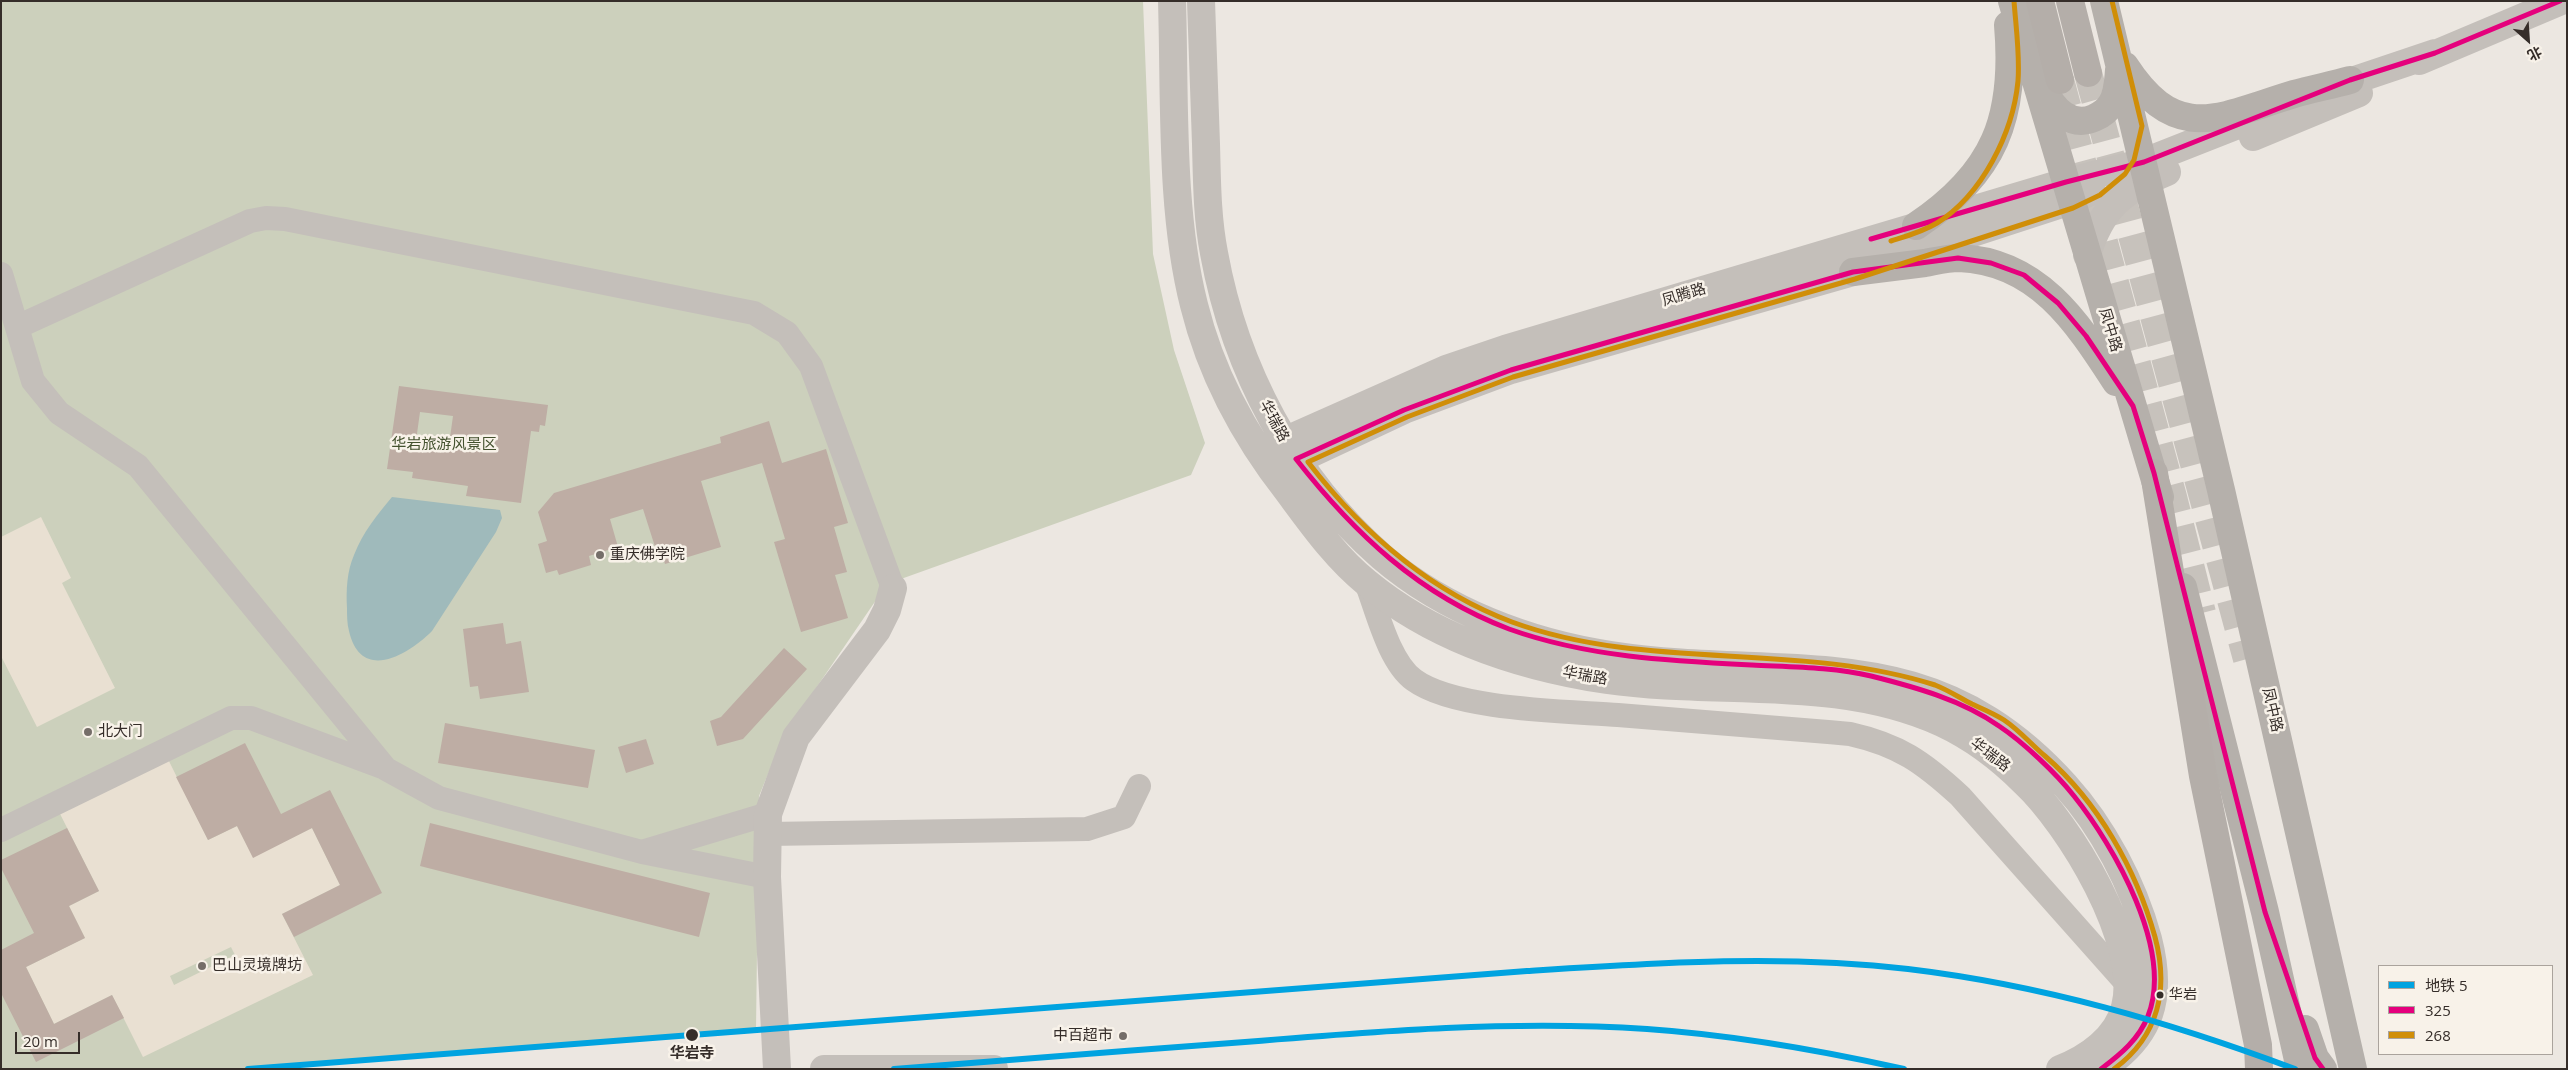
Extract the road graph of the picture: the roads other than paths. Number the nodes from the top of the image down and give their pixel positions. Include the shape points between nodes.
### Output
1 (1172, 1) edge
2 (1201, 1) edge
3 (2070, 1) edge
4 (2104, 1) edge
5 (2561, 1) edge
6 (2018, 4) edge
7 (2435, 53) junction
8 (2119, 56) junction
9 (2088, 73) tunnel mouth
10 (2060, 80) tunnel mouth
11 (2350, 80) junction
12 (2137, 170) junction
13 (2068, 191) junction
14 (1916, 226) junction
15 (2087, 255) junction
16 (1854, 272) junction
17 (1, 274) edge
18 (17, 327) junction
19 (2133, 406) junction
20 (1290, 450) junction
21 (1265, 462) junction
22 (2154, 473) junction
23 (1366, 582) junction
24 (893, 588) joint
25 (386, 769) junction
26 (1139, 786) dead end
27 (768, 824) junction
28 (1, 830) edge
29 (642, 852) junction
30 (767, 877) junction
31 (2264, 912) junction
32 (2128, 985) junction
33 (777, 1069) edge
34 (824, 1069) edge
35 (994, 1069) edge
36 (2060, 1069) edge
37 (2101, 1069) edge
38 (2259, 1069) edge
39 (2300, 1069) edge
40 (2323, 1069) edge
41 (2353, 1069) edge

1 - 21 street, 华瑞路 via 1178,204 1186,267 1208,351 1227,394
2 - 20 street, 华瑞路 via 1208,208 1213,251 1238,344 1256,387
3 - 9 main road
4 - 8 main road, 凤中路
5 - 7 street
6 - 8 main road via 2052,105 2063,115 2076,121 2089,120 2111,105 2118,84
6 - 10 main road
6 - 13 main road, 凤中路
6 - 14 main road via 2007,102 1992,146 1963,189
7 - 11 street, 凤腾路
7 - 12 street via 2353,96
8 - 11 main road via 2134,79 2157,102 2186,116 2203,118 2237,114 2294,94
8 - 12 main road, 凤中路 via 2135,124
11 - 12 street, 凤腾路
12 - 13 street, 凤腾路 via 2096,189
12 - 15 street via 2133,188 2104,214
12 - 41 main road, 凤中路
13 - 14 street, 凤腾路
13 - 15 main road, 凤中路
13 - 16 street, 凤腾路
14 - 20 street, 凤腾路 via 1496,352 1437,373
15 - 19 main road, 凤中路
16 - 19 main road via 1958,258 1992,263 2024,275 2058,303 2086,336
16 - 20 street, 凤腾路 via 1511,370
17 - 18 street
18 - 24 street via 250,221 266,218 285,219 754,313 787,333 811,366
18 - 25 street via 33,381 59,413 138,466
19 - 22 main road, 凤中路
20 - 21 street, 凤腾路
20 - 37 street, 华瑞路 via 1347,522 1385,559 1460,608 1514,630 1566,646 1612,655 1864,673 1914,685 1946,697 2005,730 2046,764 2078,800 2107,843 2146,932 2155,975 2155,998 2132,1045
21 - 23 street, 华瑞路 via 1331,547
22 - 31 main road, 凤中路
22 - 38 main road via 2204,776 2258,1045
23 - 32 street via 1403,670 1415,681 1442,693 1503,706 1850,734 1893,746 1936,774 1960,796
23 - 32 street, 华瑞路 via 1411,614 1446,633 1504,657 1557,671 1652,686 1804,691 1857,697 1906,709 1945,725 1987,749 2026,783 2056,817 2082,857 2107,909 2120,940
24 - 27 street via 877,630 796,737
25 - 28 street via 251,718 230,718
25 - 29 street via 439,798
26 - 27 street via 1124,817 1086,829
27 - 29 street
27 - 30 street
29 - 30 street
30 - 33 street
31 - 39 main road, 凤中路
31 - 40 main road via 2315,1058
32 - 36 street, 华瑞路 via 2125,1007 2104,1042 2088,1055
34 - 35 street

